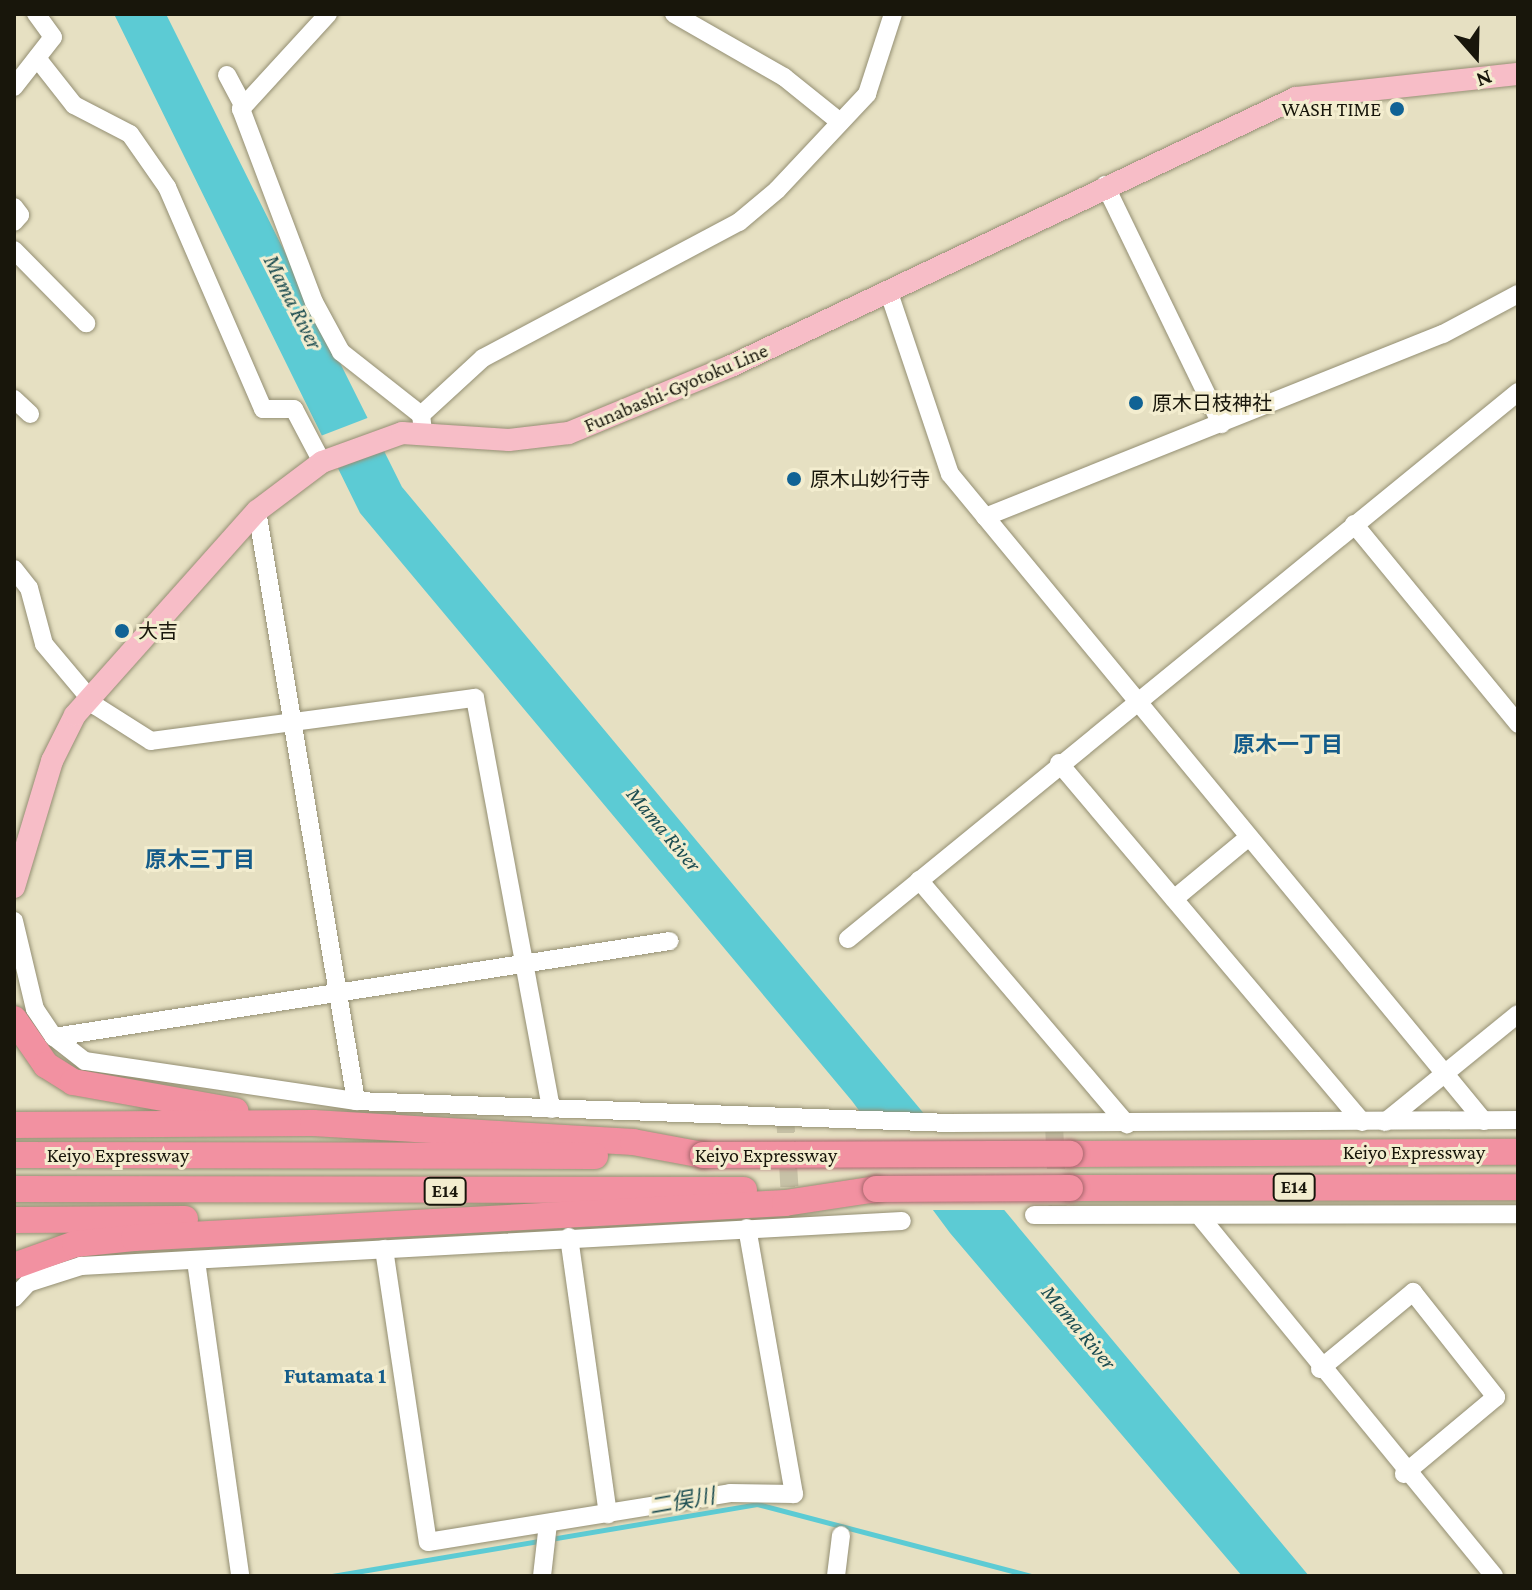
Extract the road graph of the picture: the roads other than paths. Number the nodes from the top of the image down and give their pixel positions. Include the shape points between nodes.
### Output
1 (36, 14) edge
2 (328, 14) edge
3 (674, 14) edge
4 (893, 14) edge
5 (37, 58) junction
6 (1518, 74) edge
7 (227, 75) dead end
8 (14, 87) edge
9 (242, 103) junction
10 (840, 122) junction
11 (1105, 185) junction
12 (14, 207) edge
13 (14, 222) edge
14 (14, 250) edge
15 (888, 290) junction
16 (1518, 294) edge
17 (86, 323) dead end
18 (1518, 392) edge
19 (14, 399) edge
20 (30, 414) dead end
21 (422, 423) junction
22 (1221, 424) junction
23 (324, 461) junction
24 (257, 511) junction
25 (985, 517) junction
26 (1354, 524) junction
27 (14, 569) edge
28 (90, 694) junction
29 (1136, 700) junction
30 (296, 718) junction
31 (1518, 724) edge
32 (1059, 763) junction
33 (1249, 837) junction
34 (919, 880) junction
35 (14, 887) edge
36 (1174, 899) junction
37 (14, 921) edge
38 (848, 939) dead end
39 (670, 941) dead end
40 (523, 965) junction
41 (339, 994) junction
42 (1518, 1014) edge
43 (14, 1019) edge
44 (54, 1037) junction
45 (1444, 1073) junction
46 (356, 1101) junction
47 (551, 1109) junction
48 (1518, 1120) edge
49 (1484, 1121) junction
50 (1362, 1122) junction
51 (1385, 1122) junction
52 (313, 1123) junction
53 (1127, 1124) junction
54 (14, 1125) edge
55 (1518, 1152) edge
56 (14, 1155) edge
57 (703, 1155) junction
58 (1518, 1187) edge
59 (14, 1189) edge
60 (876, 1189) junction
61 (1518, 1214) edge
62 (1034, 1215) dead end
63 (1202, 1219) junction
64 (14, 1220) edge
65 (477, 1221) junction
66 (902, 1221) dead end
67 (747, 1228) junction
68 (569, 1237) junction
69 (384, 1249) junction
70 (196, 1261) junction
71 (14, 1266) edge
72 (14, 1298) edge
73 (1320, 1369) junction
74 (1404, 1474) junction
75 (608, 1514) junction
76 (548, 1523) junction
77 (841, 1535) dead end
78 (240, 1576) edge
79 (542, 1576) edge
80 (836, 1576) edge
81 (1494, 1576) edge

1 - 5 street via 53,37
2 - 9 street via 272,81
3 - 10 street via 784,77
4 - 10 street via 867,94
5 - 8 street
5 - 23 street via 74,105 130,134 167,187 263,409 294,409
6 - 11 main road, Funabashi-Gyotoku Line via 1296,98
7 - 9 street
9 - 21 street via 314,302 341,352
10 - 21 street via 739,222 483,358
11 - 15 main road, Funabashi-Gyotoku Line
11 - 22 street
12 - 13 street via 20,215
14 - 17 street
15 - 21 main road, Funabashi-Gyotoku Line via 688,386 569,433 509,440
15 - 25 street via 950,474
16 - 22 street via 1443,334
18 - 26 street
19 - 20 street
21 - 23 main road, Funabashi-Gyotoku Line
22 - 25 street
23 - 24 main road, Funabashi-Gyotoku Line
24 - 28 main road, Funabashi-Gyotoku Line
24 - 30 street
25 - 29 street
26 - 29 street
26 - 31 street
27 - 28 street via 29,588 44,644
28 - 30 street via 96,706 151,741
28 - 35 main road, Funabashi-Gyotoku Line via 52,761
29 - 32 street
29 - 33 street
30 - 40 street via 475,698
30 - 41 street
32 - 34 street
32 - 36 street
33 - 36 street
33 - 45 street
34 - 38 street
34 - 53 street
36 - 50 street
37 - 44 street via 35,1009
39 - 40 street
40 - 41 street
40 - 47 street
41 - 44 street
41 - 46 street
42 - 45 street
43 - 52 highway via 46,1065 73,1082
44 - 46 street via 85,1061 107,1067
45 - 49 street
45 - 51 street
46 - 47 street
47 - 53 street
48 - 49 street
49 - 51 street
50 - 51 street
50 - 53 street
52 - 54 highway
52 - 57 highway via 633,1142
55 - 57 highway, Keiyo Expressway / E14, bridge
56 - 57 highway, Keiyo Expressway / E14
58 - 60 highway, Keiyo Expressway / E14, bridge
59 - 60 highway, Keiyo Expressway / E14
60 - 65 highway via 785,1203
61 - 63 street
62 - 63 street
63 - 73 street
64 - 65 highway
65 - 71 highway via 119,1239 75,1244
66 - 67 street
67 - 68 street
67 - 75 street via 794,1494 730,1493
68 - 69 street
68 - 75 street
69 - 70 street
69 - 76 street via 428,1542
70 - 72 street via 81,1266 28,1283
70 - 78 street
73 - 74 street
73 - 74 street via 1413,1292 1496,1397
74 - 81 street
75 - 76 street
76 - 79 street
77 - 80 street

